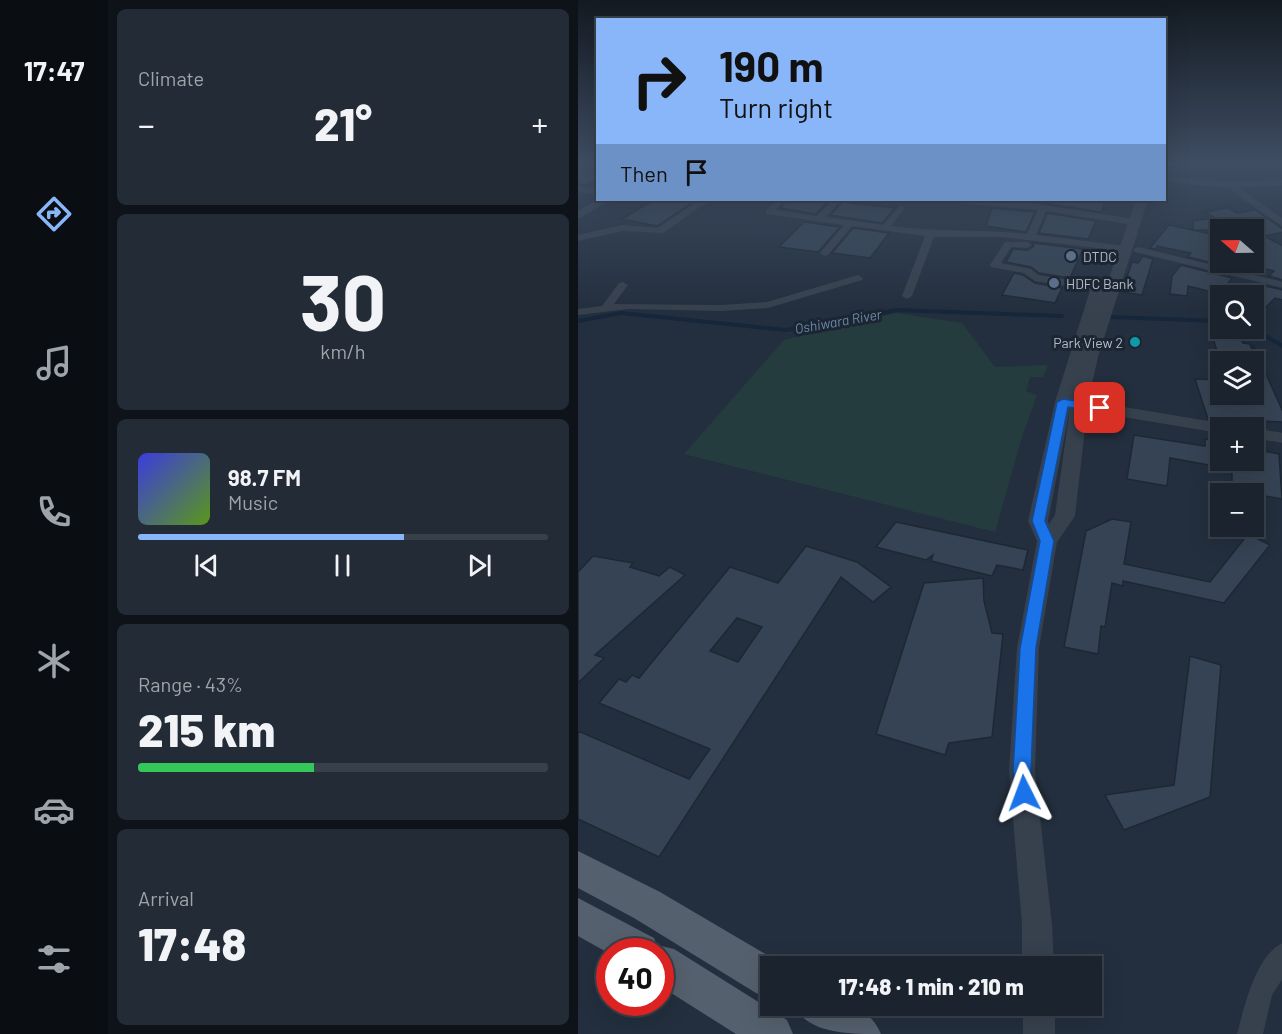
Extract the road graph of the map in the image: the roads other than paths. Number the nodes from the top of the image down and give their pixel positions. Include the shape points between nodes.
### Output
1 (687, 212) edge
2 (771, 212) edge
3 (825, 212) edge
4 (898, 212) edge
5 (1041, 212) edge
6 (1066, 212) edge
7 (1129, 212) edge
8 (1134, 212) edge
9 (1268, 212) edge
10 (819, 219) junction
11 (1128, 221) junction
12 (1281, 222) edge
13 (850, 223) junction
14 (885, 228) junction
15 (930, 234) junction
16 (1030, 237) junction
17 (578, 238) edge
18 (1121, 250) junction
19 (825, 253) dead end
20 (858, 278) dead end
21 (623, 285) dead end
22 (1283, 285) edge
23 (1098, 288) junction
24 (907, 296) dead end
25 (606, 308) junction
26 (578, 312) edge
27 (1071, 404) junction
28 (1210, 426) edge
29 (1264, 435) edge
30 (1283, 438) edge
31 (1047, 541) junction
32 (578, 869) edge
33 (578, 917) edge
34 (617, 938) edge
35 (1283, 955) edge
36 (1038, 956) edge
37 (674, 972) edge
38 (760, 973) edge
39 (831, 1016) edge
40 (1039, 1016) edge
41 (773, 1034) edge
42 (861, 1034) edge
43 (1039, 1034) edge
44 (1250, 1034) edge

1 - 17 street via 660,231 622,228
2 - 10 street
3 - 10 street
4 - 14 street
5 - 16 street
6 - 11 street
7 - 11 street
8 - 11 street
9 - 12 street
10 - 13 street
11 - 18 street
13 - 14 street
13 - 19 street
14 - 15 street
15 - 16 street
15 - 24 street
16 - 18 street
18 - 22 street
18 - 23 street
18 - 23 street via 1012,243 995,263 1028,272 1035,278
18 - 27 street via 1095,341
20 - 25 street via 768,305
21 - 25 street
23 - 27 street
25 - 26 street
27 - 28 street
27 - 31 street via 1065,516
27 - 31 street via 1038,521
29 - 30 street
31 - 36 street via 1028,648 1022,771
32 - 38 main road
33 - 34 main road
35 - 44 street via 1261,990
37 - 41 main road
39 - 42 main road
40 - 43 street

